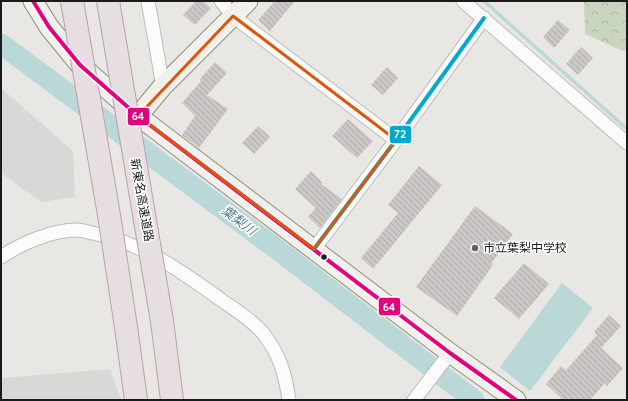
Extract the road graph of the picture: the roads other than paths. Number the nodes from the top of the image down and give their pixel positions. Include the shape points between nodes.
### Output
1 (34, 1) edge
2 (72, 1) edge
3 (108, 1) edge
4 (148, 1) edge
5 (221, 1) edge
6 (248, 1) edge
7 (463, 1) edge
8 (232, 16) junction
9 (484, 18) junction
10 (163, 86) junction
11 (138, 116) junction
12 (396, 140) junction
13 (627, 143) edge
14 (314, 249) junction
15 (1, 257) edge
16 (450, 352) junction
17 (416, 397) edge
18 (136, 400) edge
19 (172, 400) edge
20 (289, 400) edge
21 (516, 400) edge

1 - 11 main road via 49,27 80,65
2 - 18 highway, bridge via 109,215
3 - 19 highway, 新東名高速道路, bridge via 162,321
4 - 10 street
5 - 8 street
6 - 8 main road
7 - 9 street
8 - 10 main road
8 - 12 street
9 - 12 street
9 - 13 street
10 - 11 main road
11 - 14 main road
12 - 14 street
14 - 16 main road
15 - 20 street via 37,239 60,232 79,230 140,247 176,268 252,322 278,356 285,372
16 - 17 street
16 - 21 main road

